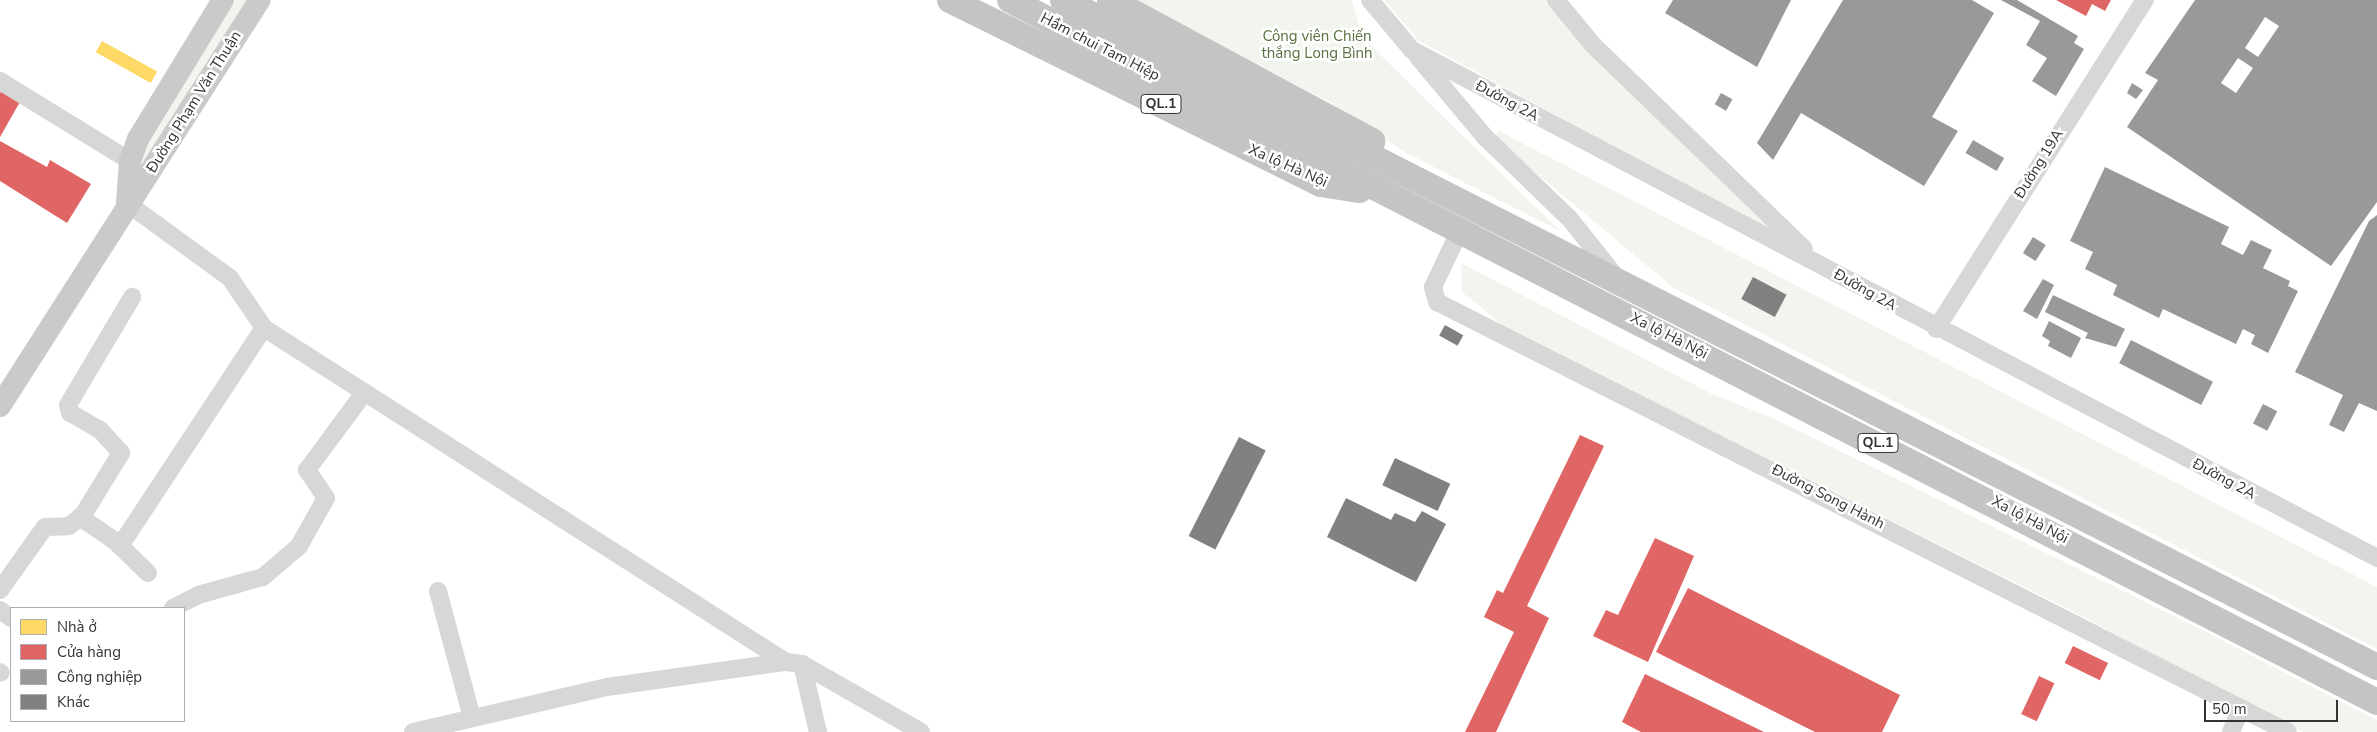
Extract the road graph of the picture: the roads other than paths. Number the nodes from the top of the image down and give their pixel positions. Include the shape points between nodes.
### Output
1 (223, 0) edge
2 (260, 0) edge
3 (950, 0) edge
4 (1010, 0) edge
5 (1064, 0) edge
6 (1110, 0) edge
7 (1370, 0) edge
8 (1556, 0) edge
9 (2145, 0) edge
10 (1412, 50) junction
11 (0, 81) edge
12 (130, 161) junction
13 (1396, 170) junction
14 (1376, 190) junction
15 (127, 203) junction
16 (1460, 230) junction
17 (1820, 264) junction
18 (1616, 277) junction
19 (132, 296) dead end
20 (264, 328) junction
21 (1936, 329) junction
22 (364, 393) junction
23 (2, 398) edge
24 (80, 517) junction
25 (120, 546) junction
26 (2377, 558) edge
27 (148, 573) dead end
28 (0, 590) edge
29 (438, 591) dead end
30 (174, 607) edge
31 (794, 663) junction
32 (2377, 668) edge
33 (2377, 702) edge
34 (2241, 708) junction
35 (472, 718) junction
36 (413, 732) edge
37 (818, 732) edge
38 (921, 732) edge
39 (2231, 732) edge
40 (2288, 732) edge

1 - 12 main road, Đường Phạm Văn Thuận via 138,139
2 - 15 main road, Đường Phạm Văn Thuận via 154,168
3 - 14 highway, Xa lộ Hà Nội / QL.1 via 1321,184
4 - 14 highway, Hầm chui Tam Hiệp / QL.1
5 - 13 highway, Hầm chui Tam Hiệp / QL.1
6 - 13 highway, Xa lộ Hà Nội / QL.1 via 1335,118 1378,145
7 - 10 street, Đường 2A
8 - 17 street via 1593,45
9 - 21 street, Đường 19A
10 - 17 street, Đường 2A
10 - 18 street via 1485,137 1570,219
11 - 12 street
12 - 15 main road, Đường Phạm Văn Thuận
13 - 18 highway, Xa lộ Hà Nội / QL.1
14 - 16 highway, Xa lộ Hà Nội / QL.1
15 - 20 street via 224,273
15 - 23 main road, Đường Phạm Văn Thuận
16 - 33 highway, Xa lộ Hà Nội / QL.1
16 - 34 street, Đường Song Hành via 1433,286 1437,302
17 - 21 street, Đường 2A
18 - 32 highway, Xa lộ Hà Nội / QL.1
19 - 24 street via 68,405 70,413 100,430 121,453
20 - 22 street
20 - 25 street
21 - 26 street, Đường 2A
22 - 30 street via 307,470 326,498 299,546 263,577 198,595
22 - 31 street
24 - 25 street
24 - 28 street via 69,526 45,527
25 - 27 street
29 - 35 street
31 - 35 street via 607,687
31 - 37 street
31 - 38 street
34 - 39 street
34 - 40 street, Đường Song Hành
35 - 36 street

